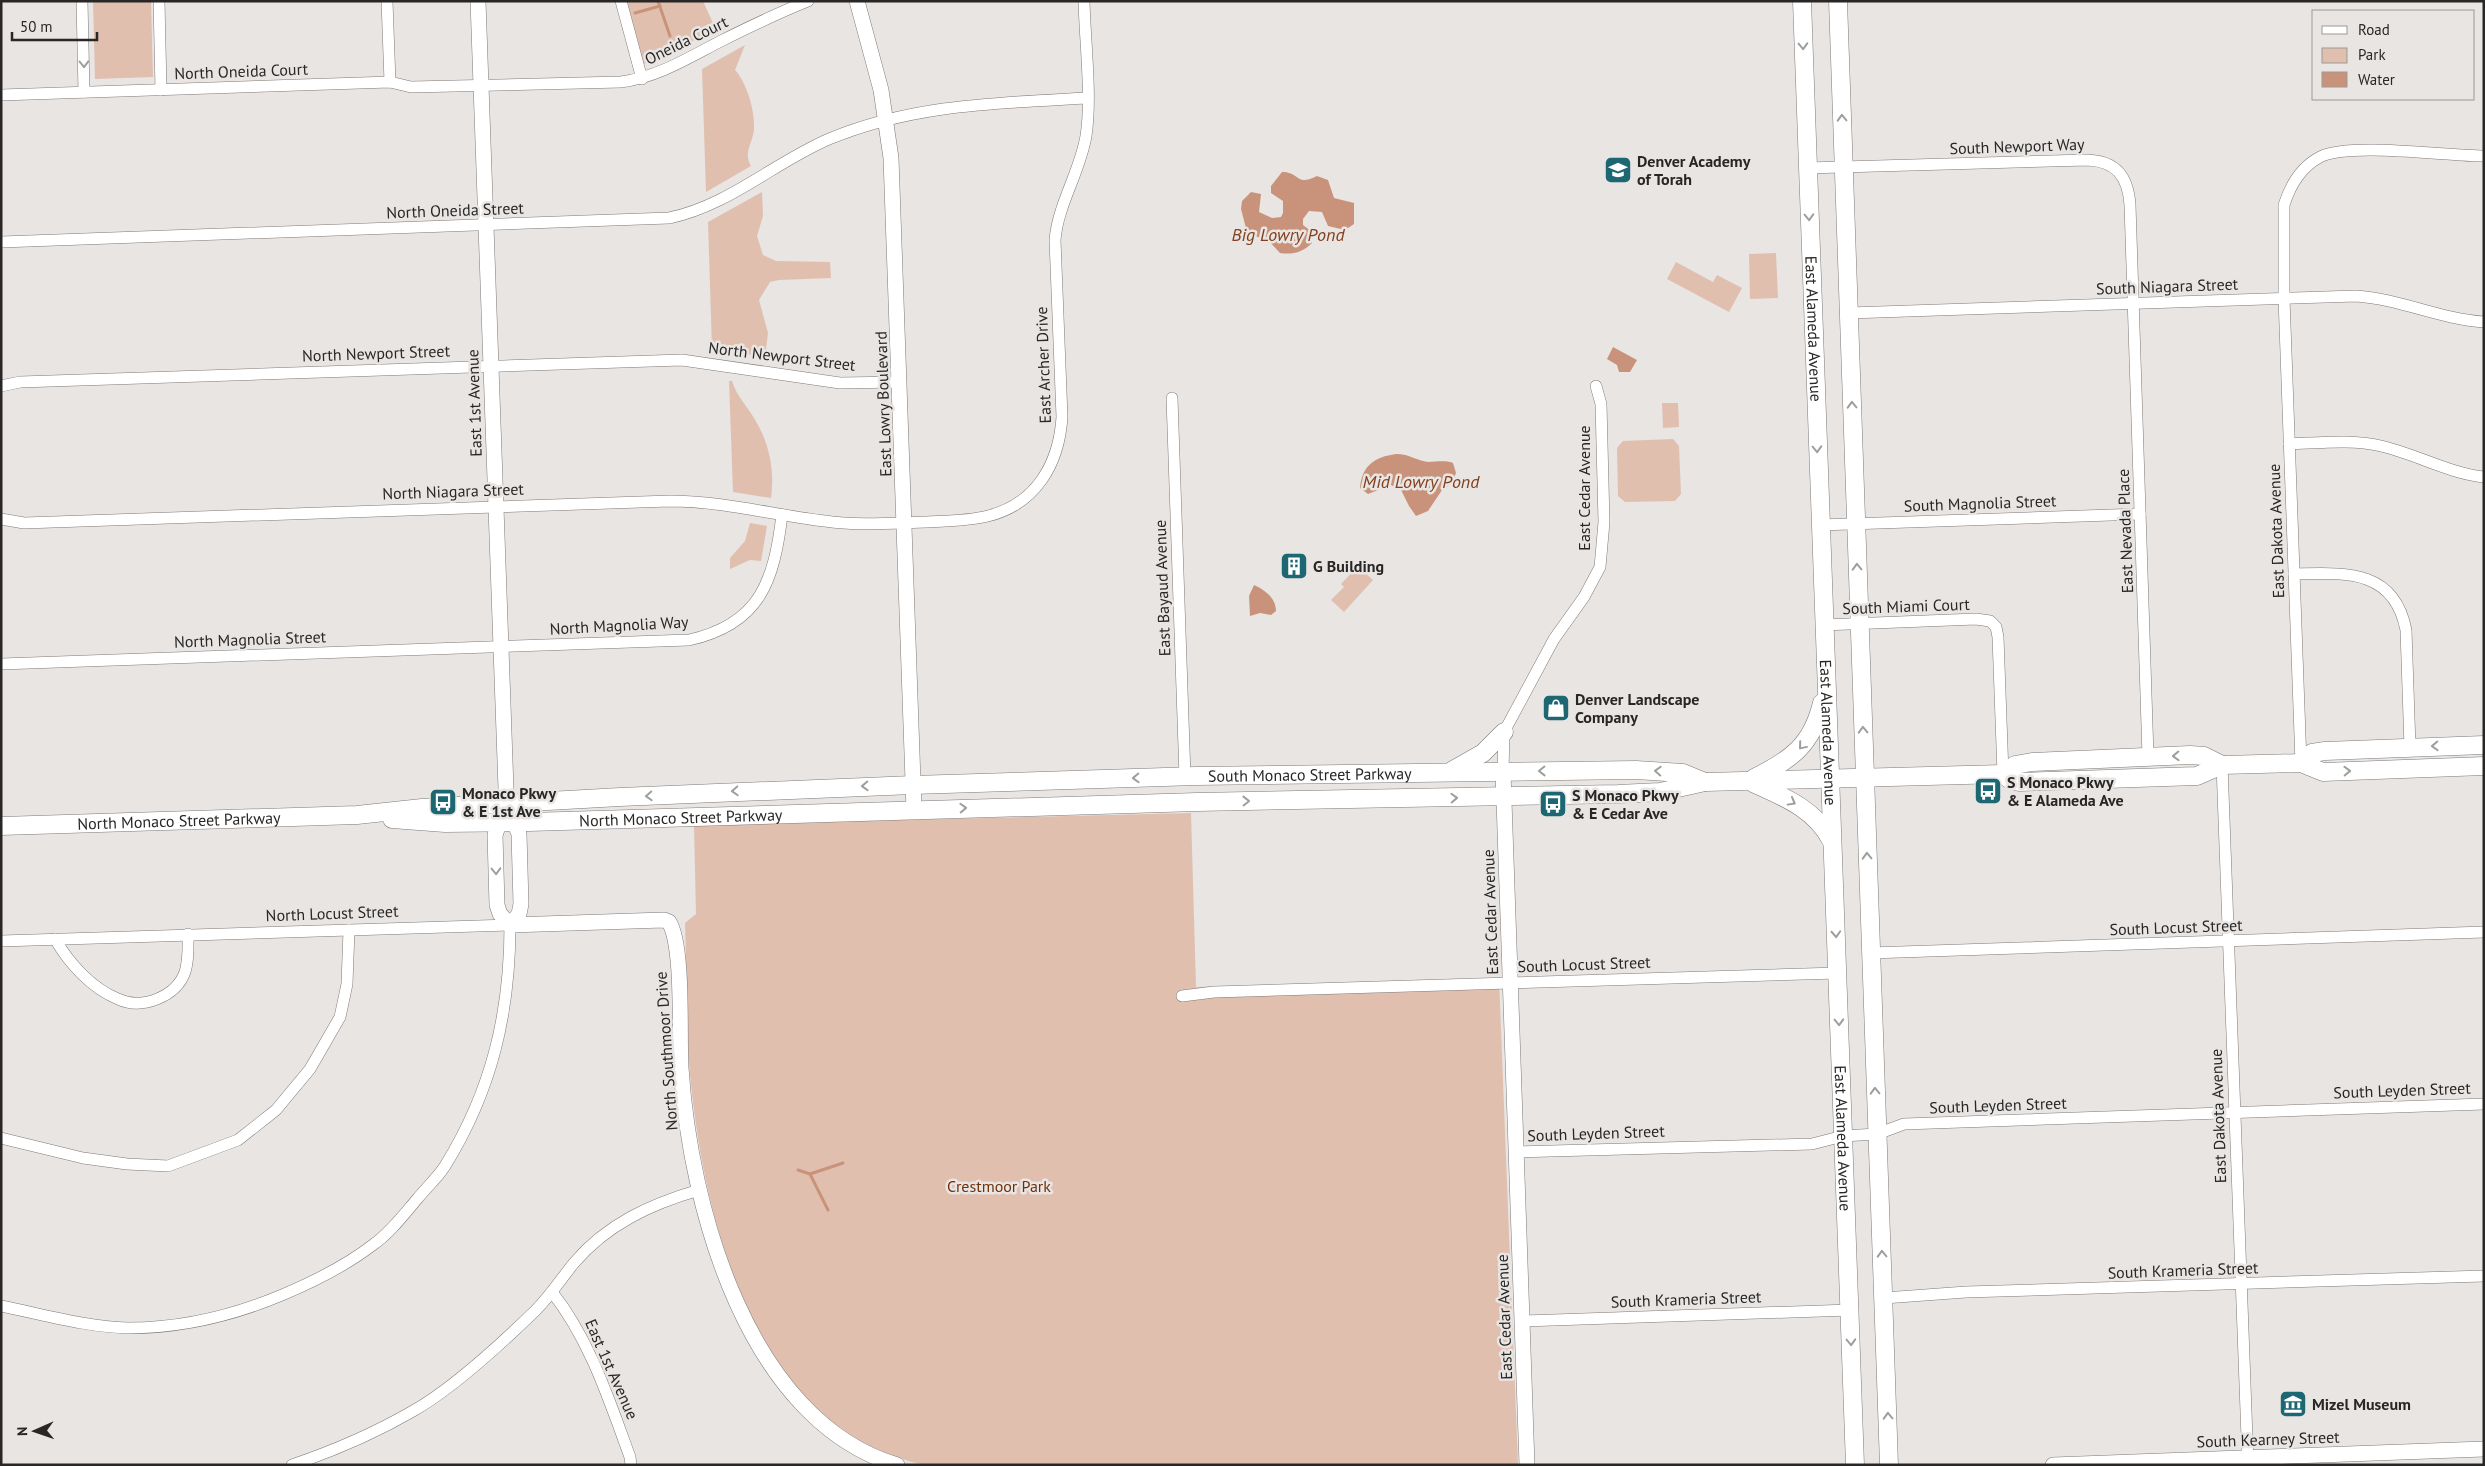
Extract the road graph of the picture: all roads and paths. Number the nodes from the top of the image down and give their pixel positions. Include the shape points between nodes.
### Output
1 (82, 1) edge
2 (159, 1) edge
3 (387, 1) edge
4 (478, 1) edge
5 (621, 1) edge
6 (808, 1) edge
7 (856, 1) edge
8 (1084, 1) edge
9 (1802, 1) edge
10 (1838, 1) edge
11 (642, 79) junction
12 (390, 82) junction
13 (481, 86) junction
14 (161, 90) junction
15 (84, 92) junction
16 (1, 95) edge
17 (1087, 98) junction
18 (887, 120) junction
19 (2484, 156) edge
20 (1844, 167) junction
21 (1807, 168) junction
22 (486, 225) junction
23 (1, 242) edge
24 (2284, 298) junction
25 (2133, 304) junction
26 (1849, 313) junction
27 (2484, 322) edge
28 (490, 366) junction
29 (900, 382) junction
30 (1, 386) edge
31 (1596, 386) dead end
32 (1172, 398) dead end
33 (2289, 444) junction
34 (2484, 478) edge
35 (495, 506) junction
36 (782, 514) junction
37 (2140, 514) junction
38 (1, 519) edge
39 (904, 523) junction
40 (1856, 524) junction
41 (1820, 526) junction
42 (2294, 574) junction
43 (1859, 624) junction
44 (1823, 626) junction
45 (500, 646) junction
46 (1, 664) edge
47 (1826, 685) junction
48 (1504, 732) junction
49 (2484, 745) edge
50 (2410, 747) junction
51 (2148, 756) junction
52 (2301, 762) junction
53 (2222, 765) junction
54 (2484, 766) edge
55 (1450, 772) junction
56 (1503, 772) junction
57 (2003, 774) junction
58 (1279, 775) junction
59 (1184, 777) junction
60 (1865, 778) junction
61 (1829, 779) junction
62 (1748, 781) junction
63 (1705, 782) junction
64 (913, 785) junction
65 (1504, 796) junction
66 (1197, 802) junction
67 (506, 804) junction
68 (1090, 804) junction
69 (914, 810) junction
70 (357, 816) junction
71 (507, 823) junction
72 (1, 826) edge
73 (1832, 840) junction
74 (664, 920) joint
75 (510, 925) junction
76 (349, 930) junction
77 (2484, 932) edge
78 (188, 934) junction
79 (55, 939) junction
80 (1, 941) edge
81 (2228, 941) junction
82 (1870, 954) junction
83 (1838, 973) junction
84 (1509, 982) junction
85 (1182, 996) dead end
86 (2484, 1104) edge
87 (2234, 1113) junction
88 (1877, 1134) junction
89 (1843, 1136) junction
90 (1, 1138) edge
91 (1515, 1152) junction
92 (699, 1190) junction
93 (2484, 1276) edge
94 (2242, 1284) junction
95 (552, 1292) junction
96 (1884, 1298) junction
97 (1, 1306) edge
98 (1850, 1310) junction
99 (1522, 1321) junction
100 (2484, 1449) edge
101 (2248, 1461) edge
102 (292, 1465) edge
103 (631, 1465) edge
104 (897, 1465) edge
105 (1527, 1465) edge
106 (1856, 1465) edge
107 (1890, 1465) edge
108 (2053, 1465) edge

1 -> 15 street
2 - 14 street
3 - 12 street
4 - 13 street, East 1st Avenue
5 - 11 street
6 - 11 street, Oneida Court via 663,72
7 - 18 street, East Lowry Boulevard
8 - 17 street, East Archer Drive
9 -> 21 main road, East Alameda Avenue
20 -> 10 main road, East Alameda Avenue
11 - 13 street, Oneida Court
12 - 13 street, North Oneida Court via 411,87
12 - 14 street, North Oneida Court
13 - 22 street, East 1st Avenue
14 - 15 street, North Oneida Court
15 - 16 street, North Oneida Court
17 - 18 street, North Oneida Street via 973,104
17 - 39 street, East Archer Drive via 1084,146 1056,230 1062,417 1054,462 1022,500 1000,512 961,520
18 - 22 street, North Oneida Street via 828,140 709,205 681,216
18 - 29 street, East Lowry Boulevard
19 - 24 street via 2346,151 2320,157 2294,182 2284,205
20 - 21 street, South Newport Way
20 - 25 street, South Newport Way via 2087,160 2109,164 2122,175 2129,196
20 - 26 main road, East Alameda Avenue
21 -> 41 main road, East Alameda Avenue
22 - 23 street, North Oneida Street
22 - 28 street, East 1st Avenue
24 - 25 street, South Niagara Street
24 - 27 street, South Niagara Street via 2370,297
24 - 33 street, East Dakota Avenue
25 - 26 street, South Niagara Street
25 - 37 street, East Nevada Place
40 -> 26 main road, East Alameda Avenue
28 - 29 street, North Newport Street via 693,361 840,382
28 - 30 street, North Newport Street via 20,382
28 - 35 street, East 1st Avenue
29 - 39 street, East Lowry Boulevard
31 - 48 street, East Cedar Avenue via 1601,404 1603,542 1600,567 1584,597 1554,638
32 - 59 street, East Bayaud Avenue
33 - 34 street via 2375,444
33 - 42 street, East Dakota Avenue
35 - 36 street, North Niagara Street via 685,501
35 - 38 street, North Niagara Street via 24,523
35 - 45 street, East 1st Avenue
36 - 39 street, North Niagara Street via 844,523
36 - 45 street, North Magnolia Way via 773,568 760,596 741,617 712,634 679,641
37 - 40 street, South Magnolia Street
37 - 51 street, East Nevada Place
39 - 64 street, East Lowry Boulevard
40 - 41 street, South Magnolia Street
43 -> 40 main road, East Alameda Avenue
41 - 44 main road, East Alameda Avenue
42 - 50 street via 2356,575 2377,584 2395,601 2406,630
42 - 52 street, East Dakota Avenue
43 - 44 street, South Miami Court
43 - 57 street, South Miami Court via 1976,619 1990,621 1996,627
60 -> 43 main road, East Alameda Avenue
44 - 47 main road, East Alameda Avenue
45 - 46 street, North Magnolia Street
45 - 67 street, East 1st Avenue
47 - 61 main road, East Alameda Avenue
47 -> 62 main road via 1818,719 1803,745 1781,764
48 - 55 main road via 1483,753
48 - 56 street, East Cedar Avenue
49 -> 50 main road
50 - 52 main road via 2320,752
53 -> 51 main road via 2200,756
51 - 57 main road via 2032,762 2015,765
52 - 53 main road
52 -> 54 main road via 2323,772
53 - 57 main road via 2197,776 2019,782
53 - 81 street, East Dakota Avenue
55 - 56 main road, South Monaco Street Parkway
55 - 58 main road, South Monaco Street Parkway
63 -> 56 main road, South Monaco Street Parkway via 1683,773 1651,770
56 - 65 street, East Cedar Avenue
57 - 60 main road, South Monaco Street Parkway
58 - 59 main road, South Monaco Street Parkway
58 - 66 main road via 1249,786 1212,787 1201,791
59 -> 64 main road, South Monaco Street Parkway
59 - 68 main road via 1166,792 1126,793
60 - 61 main road, South Monaco Street Parkway
82 -> 60 main road, East Alameda Avenue
61 - 62 main road, South Monaco Street Parkway
61 - 73 main road, East Alameda Avenue
62 - 63 main road, South Monaco Street Parkway
62 -> 73 main road via 1805,809 1819,821
63 - 65 main road, South Monaco Street Parkway via 1644,793
64 -> 67 main road, North Monaco Street Parkway
64 - 69 street, East Lowry Boulevard
66 -> 65 main road, South Monaco Street Parkway
65 - 84 street, East Cedar Avenue
66 - 68 main road, South Monaco Street Parkway
67 - 70 main road, North Monaco Street Parkway via 422,808
67 - 71 street, East 1st Avenue
69 -> 68 main road, South Monaco Street Parkway
69 - 71 main road, North Monaco Street Parkway
70 - 71 main road, North Monaco Street Parkway via 418,822
70 - 72 main road, North Monaco Street Parkway
71 - 75 street, East 1st Avenue via 518,834 521,908
71 -> 75 street via 495,835 497,905
73 -> 83 main road, East Alameda Avenue
74 - 75 street, North Locust Street
74 - 92 street, North Southmoor Drive via 674,929 677,942 683,1090
75 - 76 street, North Locust Street
75 - 97 street via 509,984 502,1023 477,1106 444,1167 375,1244 311,1283 241,1312 177,1325 126,1328
76 - 78 street, North Locust Street
76 - 90 street via 347,984 340,1016 310,1070 276,1110 238,1140 168,1166 83,1158
77 - 81 street, South Locust Street
78 - 79 street, North Locust Street
78 - 79 street via 188,957 177,986 153,1001 141,1003 119,1000 107,994 67,959
79 - 80 street, North Locust Street
81 - 82 street, South Locust Street
81 - 87 street, East Dakota Avenue
88 -> 82 main road, East Alameda Avenue
83 - 84 street, South Locust Street
83 -> 89 main road, East Alameda Avenue
84 - 85 street, South Locust Street via 1214,992
84 - 91 street, East Cedar Avenue
86 - 87 street, South Leyden Street
87 - 88 street, South Leyden Street via 1904,1124
87 - 94 street, East Dakota Avenue
88 - 89 street, South Leyden Street
96 -> 88 main road, East Alameda Avenue
89 - 91 street, South Leyden Street via 1812,1144
89 - 98 main road, East Alameda Avenue
91 - 99 street, East Cedar Avenue
92 - 95 street via 645,1208 616,1226 588,1248
92 - 104 street, North Southmoor Drive via 725,1275 759,1347 780,1380 818,1420 853,1446
93 - 94 street, South Krameria Street
94 - 96 street, South Krameria Street
94 - 101 street, East Dakota Avenue
95 - 102 street via 470,1370 414,1411 332,1451
95 - 103 street, East 1st Avenue via 567,1310 596,1368
107 -> 96 main road, East Alameda Avenue
98 - 99 street, South Krameria Street
98 -> 106 main road, East Alameda Avenue
99 - 105 street, East Cedar Avenue
100 - 101 street, South Kearney Street
101 - 108 street, South Kearney Street

